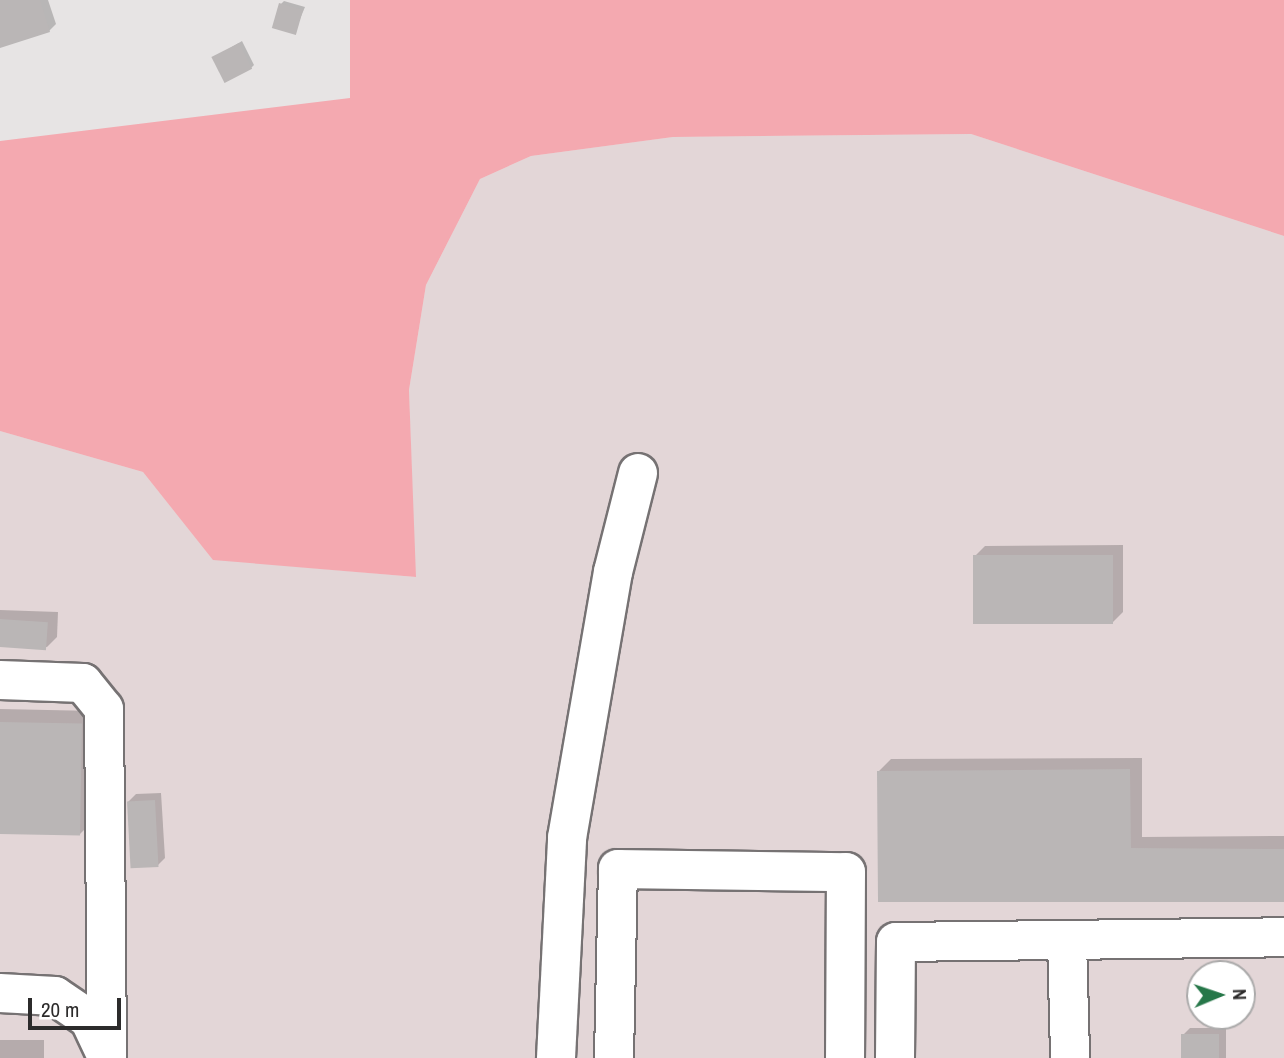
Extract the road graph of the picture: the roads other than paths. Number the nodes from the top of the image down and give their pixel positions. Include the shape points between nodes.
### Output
1 (638, 473) dead end
2 (0, 680) edge
3 (1284, 937) edge
4 (1067, 940) junction
5 (0, 993) edge
6 (107, 1057) edge
7 (556, 1058) edge
8 (614, 1058) edge
9 (845, 1058) edge
10 (895, 1058) edge
11 (1070, 1058) edge

1 - 7 lane via 612,572 567,838
2 - 6 lane via 83,683 104,709
3 - 4 lane
4 - 10 lane via 896,942
4 - 11 lane
5 - 6 lane via 55,996 89,1019
8 - 9 lane via 618,869 846,872

